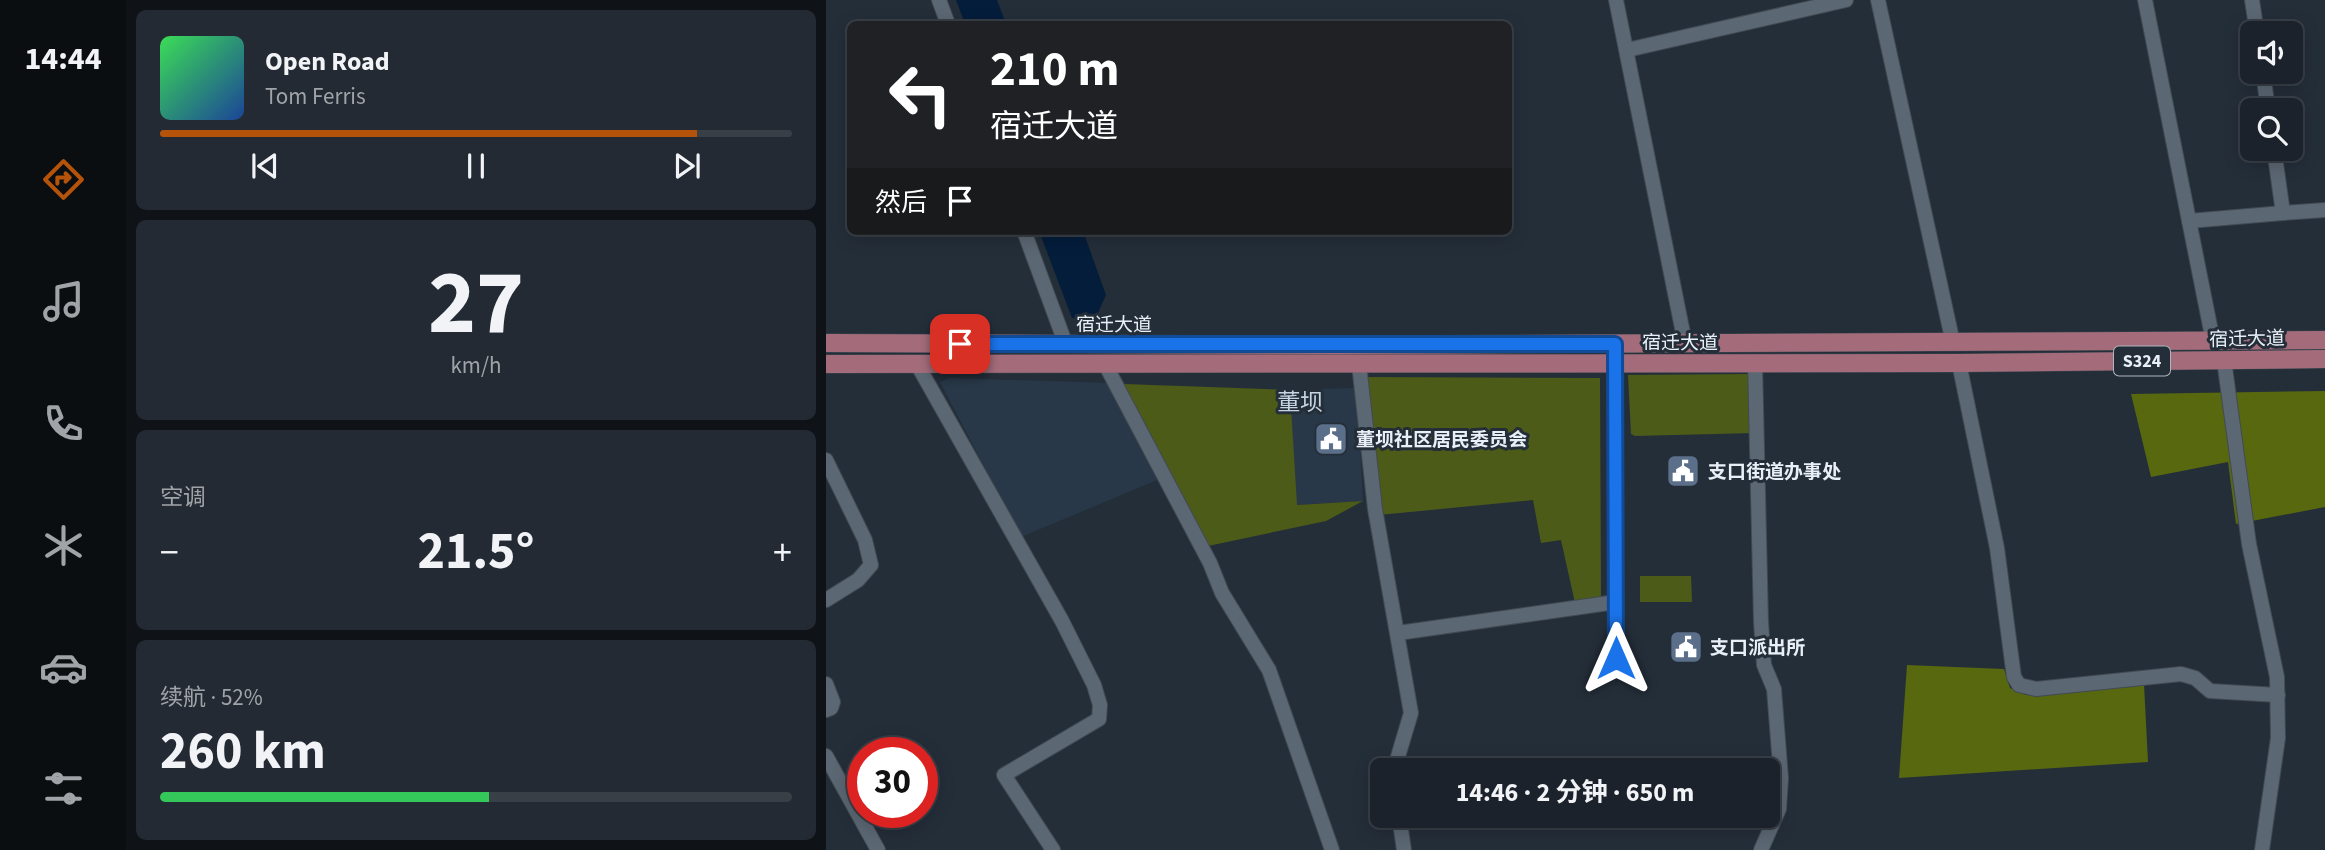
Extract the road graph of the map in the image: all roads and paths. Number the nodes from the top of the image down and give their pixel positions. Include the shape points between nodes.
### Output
1 (939, 0) edge
2 (1616, 0) edge
3 (1846, 0) edge
4 (1878, 0) edge
5 (2145, 0) edge
6 (2252, 0) edge
7 (947, 21) edge
8 (2255, 21) edge
9 (1627, 50) junction
10 (2276, 161) edge
11 (2325, 209) edge
12 (2283, 213) junction
13 (2189, 221) junction
14 (1025, 235) edge
15 (2325, 340) edge
16 (2213, 341) junction
17 (826, 343) edge
18 (1685, 343) junction
19 (1953, 343) junction
20 (1615, 344) junction
21 (1066, 345) junction
22 (2325, 359) edge
23 (2224, 360) junction
24 (1105, 363) junction
25 (1615, 363) junction
26 (1755, 363) junction
27 (1959, 363) junction
28 (826, 364) edge
29 (917, 364) junction
30 (1359, 364) junction
31 (826, 460) edge
32 (826, 600) edge
33 (1616, 602) junction
34 (1398, 633) junction
35 (1616, 658) dead end
36 (826, 684) edge
37 (2278, 695) junction
38 (826, 710) edge
39 (826, 756) edge
40 (1398, 758) edge
41 (1401, 828) edge
42 (878, 850) edge
43 (1053, 850) edge
44 (1332, 850) edge
45 (1404, 850) edge
46 (1761, 850) edge
47 (2262, 850) edge

1 - 7 street
2 - 9 street
3 - 9 street
4 - 19 street
5 - 13 street
6 - 8 street
9 - 18 street
10 - 12 street
11 - 12 street
12 - 13 street
13 - 16 street
14 - 21 street
15 - 16 main road, 宿迁大道 / S324
16 - 19 main road, 宿迁大道 / S324
17 - 21 main road, 宿迁大道 / S324
18 - 19 main road, 宿迁大道 / S324
18 - 20 main road, 宿迁大道 / S324
20 - 21 main road, 宿迁大道 / S324
20 - 25 street
22 - 23 main road, 宿迁大道 / S324
23 - 27 main road, 宿迁大道 / S324
23 - 37 street via 2249,544
24 - 29 main road, 宿迁大道 / S324
24 - 30 main road, 宿迁大道 / S324
24 - 44 street via 1222,593 1269,670
25 - 26 main road, 宿迁大道 / S324
25 - 30 main road, 宿迁大道 / S324
25 - 33 street
26 - 27 main road, 宿迁大道 / S324
26 - 46 street via 1761,622 1764,665 1774,689 1781,778 1779,809
27 - 37 street via 2019,685 2036,689 2181,674 2195,678 2210,691
28 - 29 main road, 宿迁大道 / S324
29 - 43 street via 1057,612 1100,705 1099,719 1004,775
30 - 34 street via 1375,509
31 - 32 street via 868,547 871,565 858,580
33 - 34 street
33 - 35 street
34 - 40 street via 1411,713
36 - 38 street via 833,702
37 - 47 street via 2278,738
39 - 42 street
41 - 45 street

